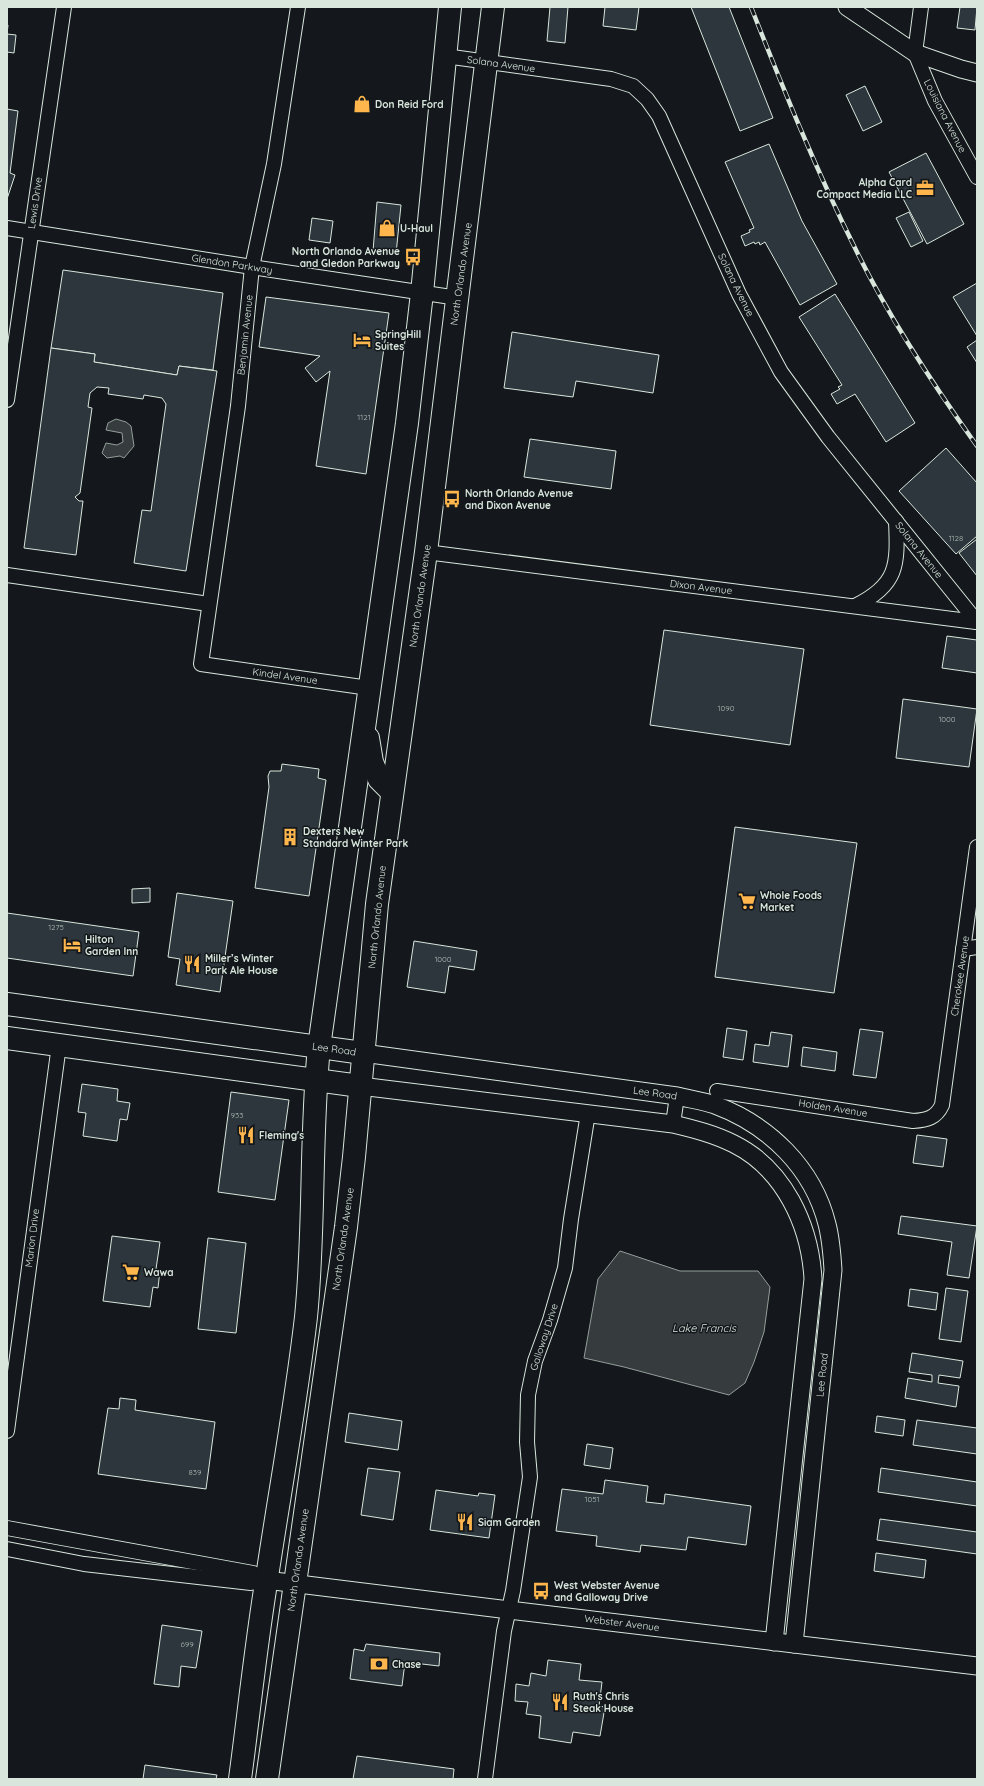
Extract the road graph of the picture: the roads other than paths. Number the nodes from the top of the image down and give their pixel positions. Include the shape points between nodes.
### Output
1 (64, 7) edge
2 (298, 7) edge
3 (450, 7) edge
4 (493, 7) edge
5 (847, 7) edge
6 (921, 7) edge
7 (915, 53) junction
8 (445, 56) junction
9 (488, 63) junction
10 (977, 73) edge
11 (977, 177) edge
12 (7, 228) edge
13 (31, 231) junction
14 (252, 267) junction
15 (422, 293) junction
16 (458, 298) junction
17 (7, 400) edge
18 (896, 520) junction
19 (426, 552) junction
20 (7, 575) edge
21 (209, 604) junction
22 (855, 606) junction
23 (977, 622) edge
24 (201, 664) joint
25 (369, 688) junction
26 (365, 721) junction
27 (392, 792) junction
28 (977, 847) edge
29 (970, 948) edge
30 (7, 1004) edge
31 (7, 1038) edge
32 (59, 1045) junction
33 (319, 1047) junction
34 (363, 1053) junction
35 (316, 1080) junction
36 (360, 1086) junction
37 (717, 1090) dead end
38 (677, 1096) junction
39 (942, 1105) joint
40 (588, 1113) junction
41 (673, 1124) junction
42 (803, 1381) junction
43 (821, 1383) junction
44 (7, 1431) edge
45 (7, 1528) edge
46 (86, 1542) junction
47 (7, 1549) edge
48 (84, 1564) junction
49 (266, 1580) junction
50 (294, 1584) junction
51 (509, 1610) junction
52 (774, 1642) junction
53 (794, 1644) junction
54 (977, 1666) edge
55 (240, 1779) edge
56 (267, 1779) edge
57 (485, 1779) edge

1 - 13 street, Lewis Drive
2 - 14 street, Benjamin Avenue via 274,164
3 - 8 main road
4 - 9 main road, North Orlando Avenue
5 - 7 street
6 - 7 street
7 - 10 street via 961,70
7 - 11 street, Louisiana Avenue via 935,101
8 - 9 street, Solana Avenue
8 - 15 main road
9 - 16 main road, North Orlando Avenue
9 - 18 street, Solana Avenue via 611,79 633,86 647,99 659,116 739,294 781,372 828,437
12 - 13 street, Glendon Parkway
13 - 14 street, Glendon Parkway
13 - 17 street, Lewis Drive
14 - 15 street, Glendon Parkway
14 - 21 street, Benjamin Avenue via 238,406
15 - 16 street, Glendon Parkway
15 - 25 main road via 407,423
16 - 19 main road, North Orlando Avenue
18 - 22 street via 897,548 894,571 872,598
18 - 23 street, Solana Avenue
19 - 22 street, Dixon Avenue
19 - 27 main road, North Orlando Avenue
20 - 21 street
21 - 24 street, Benjamin Avenue
22 - 23 street, Dixon Avenue
24 - 25 street, Kindel Avenue
25 - 26 main road
26 - 27 main road via 372,762 379,779
26 - 33 main road
27 - 34 main road, North Orlando Avenue via 377,904
28 - 29 street, Cherokee Avenue
29 - 39 street, Cherokee Avenue
30 - 33 main road, Lee Road
31 - 32 main road, Lee Road
32 - 35 main road, Lee Road
32 - 44 street, Marion Drive
33 - 34 main road, Lee Road
33 - 35 main road
34 - 36 main road, North Orlando Avenue
34 - 38 street, Lee Road
35 - 36 main road, Lee Road
35 - 49 main road via 308,1296 292,1426
36 - 40 street, Lee Road
36 - 50 main road, North Orlando Avenue via 346,1227
37 - 39 street, Holden Avenue via 913,1121 934,1117
38 - 41 street
38 - 43 street, Lee Road via 714,1105 738,1115 766,1132 786,1150 803,1171 816,1195 827,1223 833,1270
40 - 41 street, Lee Road
40 - 51 street, Galloway Drive via 566,1268 535,1361 528,1395 527,1442 530,1477
41 - 42 street, Lee Road via 710,1134 734,1144 764,1166 794,1205 812,1256 814,1279
42 - 43 street
42 - 52 street, Lee Road
43 - 53 street, Lee Road
45 - 46 street
46 - 48 street
46 - 49 street via 252,1573
47 - 48 street
48 - 49 street via 250,1584
49 - 50 street, Webster Avenue
49 - 55 main road
50 - 51 street, Webster Avenue
50 - 56 main road, North Orlando Avenue
51 - 52 street, Webster Avenue
51 - 57 street, Galloway Drive
52 - 53 street, Webster Avenue
53 - 54 street, Webster Avenue

